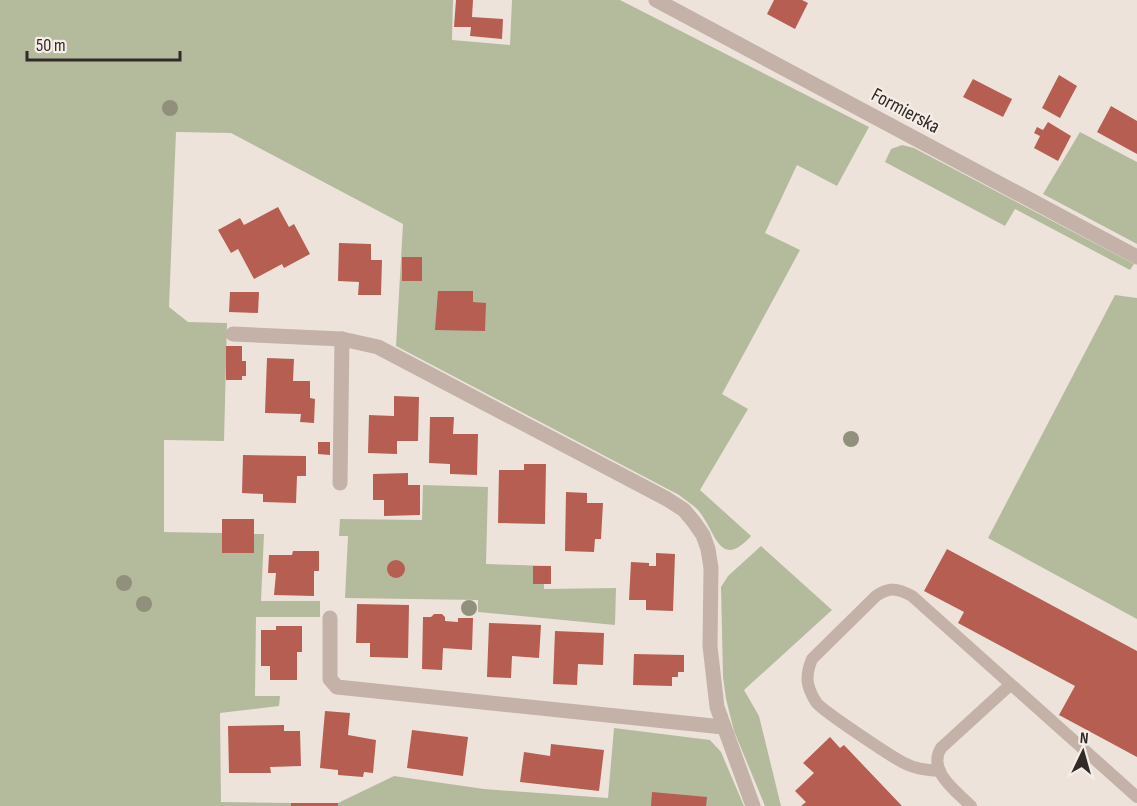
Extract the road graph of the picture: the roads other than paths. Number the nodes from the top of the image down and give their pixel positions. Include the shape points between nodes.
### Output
1 (656, 0) edge
2 (1137, 257) edge
3 (234, 334) dead end
4 (342, 339) junction
5 (340, 483) dead end
6 (330, 618) dead end
7 (1010, 685) junction
8 (723, 727) junction
9 (940, 771) junction
10 (1137, 797) edge
11 (753, 806) edge
12 (971, 806) edge

1 - 2 street, Formierska
3 - 4 street
4 - 5 street
4 - 8 street via 378,347 684,510 703,535 708,549 712,671
6 - 8 street via 330,679 337,687
7 - 9 lane via 941,748 936,762
7 - 9 lane via 912,596 894,589 876,596 812,659 808,684 817,705 904,763
7 - 10 lane
8 - 11 street
9 - 12 lane

